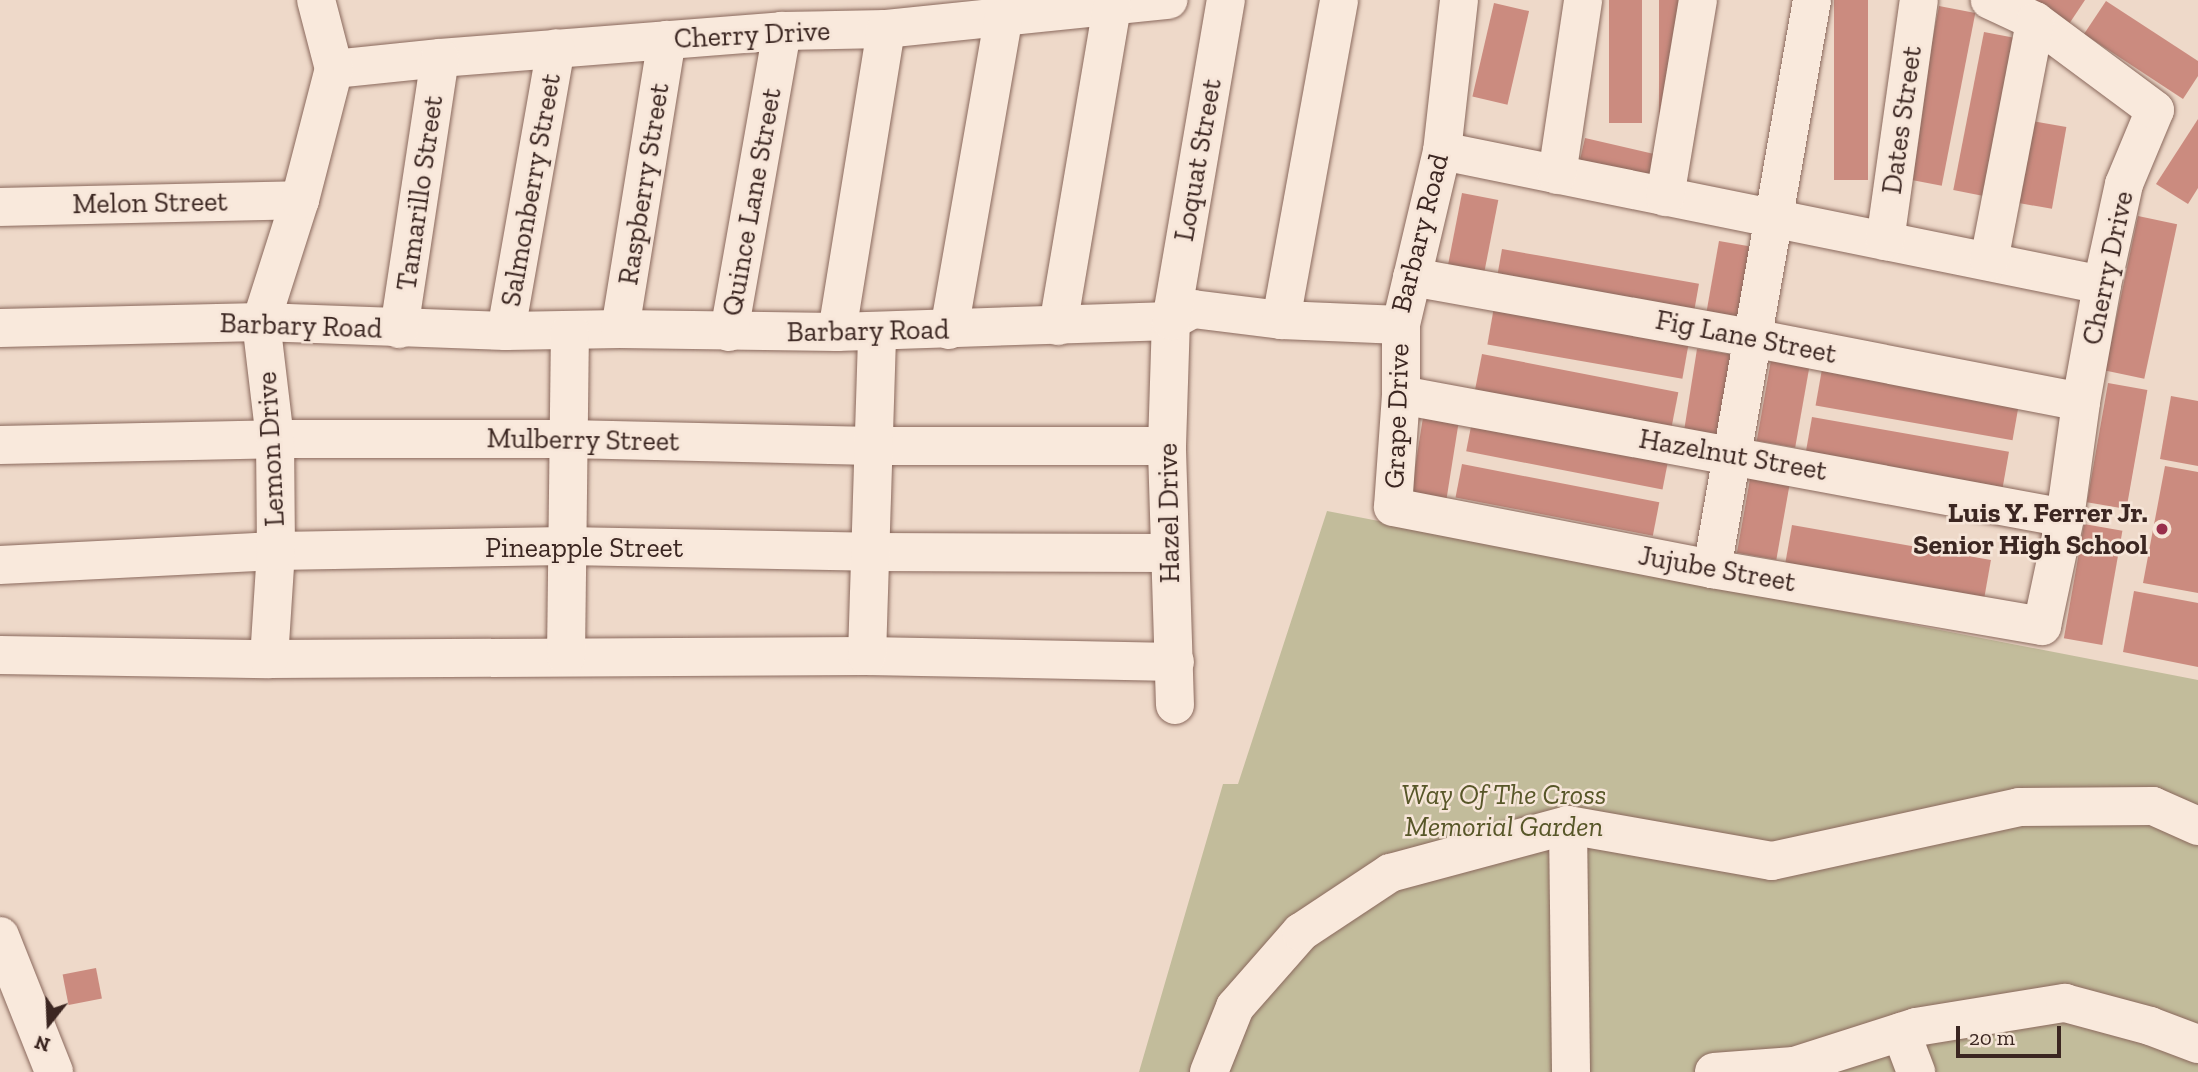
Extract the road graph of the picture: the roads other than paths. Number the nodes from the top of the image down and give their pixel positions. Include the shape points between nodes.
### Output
1 (316, 0) edge
2 (1169, 0) edge
3 (1226, 0) edge
4 (1339, 0) edge
5 (1459, 0) edge
6 (1583, 0) edge
7 (1698, 0) edge
8 (1812, 0) edge
9 (1919, 0) edge
10 (1990, 0) edge
11 (1112, 8) junction
12 (1003, 19) junction
13 (2035, 22) junction
14 (886, 29) junction
15 (782, 30) junction
16 (667, 40) junction
17 (556, 48) junction
18 (440, 58) junction
19 (334, 69) junction
20 (1442, 151) junction
21 (1557, 175) junction
22 (1665, 197) junction
23 (300, 200) junction
24 (0, 207) edge
25 (1776, 220) junction
26 (1885, 241) junction
27 (1989, 261) junction
28 (1412, 277) junction
29 (2102, 285) junction
30 (1281, 320) junction
31 (1171, 321) junction
32 (261, 322) junction
33 (1401, 325) junction
34 (1058, 326) junction
35 (0, 328) edge
36 (399, 328) junction
37 (620, 329) junction
38 (949, 330) junction
39 (506, 331) junction
40 (570, 331) junction
41 (877, 331) junction
42 (729, 332) junction
43 (837, 332) junction
44 (1752, 338) junction
45 (1401, 395) junction
46 (2081, 402) junction
47 (275, 439) junction
48 (568, 439) junction
49 (0, 445) edge
50 (873, 446) junction
51 (1167, 446) junction
52 (1732, 454) junction
53 (1393, 507) joint
54 (2065, 518) junction
55 (566, 546) junction
56 (276, 551) junction
57 (870, 552) junction
58 (1169, 553) junction
59 (0, 565) edge
60 (1712, 569) junction
61 (2042, 626) joint
62 (0, 655) edge
63 (566, 656) junction
64 (867, 656) junction
65 (269, 659) junction
66 (1175, 662) junction
67 (1175, 705) dead end
68 (1568, 824) junction
69 (2198, 826) edge
70 (0, 936) edge
71 (1901, 1032) junction
72 (2198, 1044) edge
73 (1791, 1069) edge
74 (54, 1072) edge
75 (1209, 1072) edge
76 (1571, 1072) edge
77 (1714, 1072) edge
78 (1916, 1072) edge

1 - 19 street, Lemon Drive
2 - 11 street, Cherry Drive
3 - 31 street, Loquat Street
4 - 30 street
5 - 20 street, Barbary Road
6 - 21 street
7 - 22 street
8 - 25 street
9 - 26 street, Dates Street
10 - 13 street, Cherry Drive
11 - 12 street, Cherry Drive
11 - 34 street
12 - 14 street, Cherry Drive
12 - 38 street
13 - 27 street
13 - 29 street, Cherry Drive via 2155,110 2124,184
14 - 15 street, Cherry Drive
14 - 43 street
15 - 16 street, Cherry Drive
15 - 42 street, Quince Lane Street
16 - 17 street, Cherry Drive
16 - 37 street, Raspberry Street
17 - 18 street, Cherry Drive
17 - 39 street, Salmonberry Street
18 - 19 street, Cherry Drive
18 - 36 street, Tamarillo Street
19 - 23 street, Lemon Drive
20 - 21 street
20 - 28 street, Barbary Road
21 - 22 street
22 - 25 street
23 - 24 street, Melon Street
23 - 32 street, Lemon Drive
25 - 26 street
25 - 44 street
26 - 27 street
27 - 29 street
28 - 33 street, Barbary Road
28 - 44 street, Fig Lane Street
29 - 46 street, Cherry Drive
30 - 31 street, Barbary Road via 1193,309
30 - 33 street, Barbary Road
31 - 34 street, Barbary Road
31 - 51 street, Hazel Drive
32 - 35 street, Barbary Road
32 - 36 street, Barbary Road
32 - 47 street, Lemon Drive
33 - 45 street, Grape Drive
34 - 38 street, Barbary Road
36 - 39 street, Barbary Road
37 - 40 street, Barbary Road
37 - 42 street, Barbary Road
38 - 41 street, Barbary Road
39 - 40 street, Barbary Road
40 - 48 street
41 - 43 street, Barbary Road
41 - 50 street
42 - 43 street, Barbary Road
44 - 46 street, Fig Lane Street
44 - 52 street
45 - 52 street, Hazelnut Street
45 - 53 street, Grape Drive
46 - 54 street, Cherry Drive
47 - 48 street, Mulberry Street
47 - 49 street, Mulberry Street
47 - 56 street, Lemon Drive
48 - 50 street, Mulberry Street
48 - 55 street
50 - 51 street, Mulberry Street
50 - 57 street
51 - 58 street, Hazel Drive
52 - 54 street, Hazelnut Street
52 - 60 street
53 - 60 street, Jujube Street
54 - 61 street, Cherry Drive
55 - 56 street, Pineapple Street
55 - 57 street, Pineapple Street
55 - 63 street
56 - 59 street, Pineapple Street
56 - 65 street, Lemon Drive
57 - 58 street, Pineapple Street
57 - 64 street
58 - 66 street, Hazel Drive
60 - 61 street, Jujube Street
62 - 65 street
63 - 64 street
63 - 65 street
64 - 66 street
66 - 67 street, Hazel Drive
68 - 69 street via 1772,861 2019,807 2153,806
68 - 75 street via 1390,873 1301,932 1235,1007
68 - 76 street
70 - 74 street
71 - 72 street via 2065,1003
71 - 73 street
71 - 78 street
73 - 77 street

